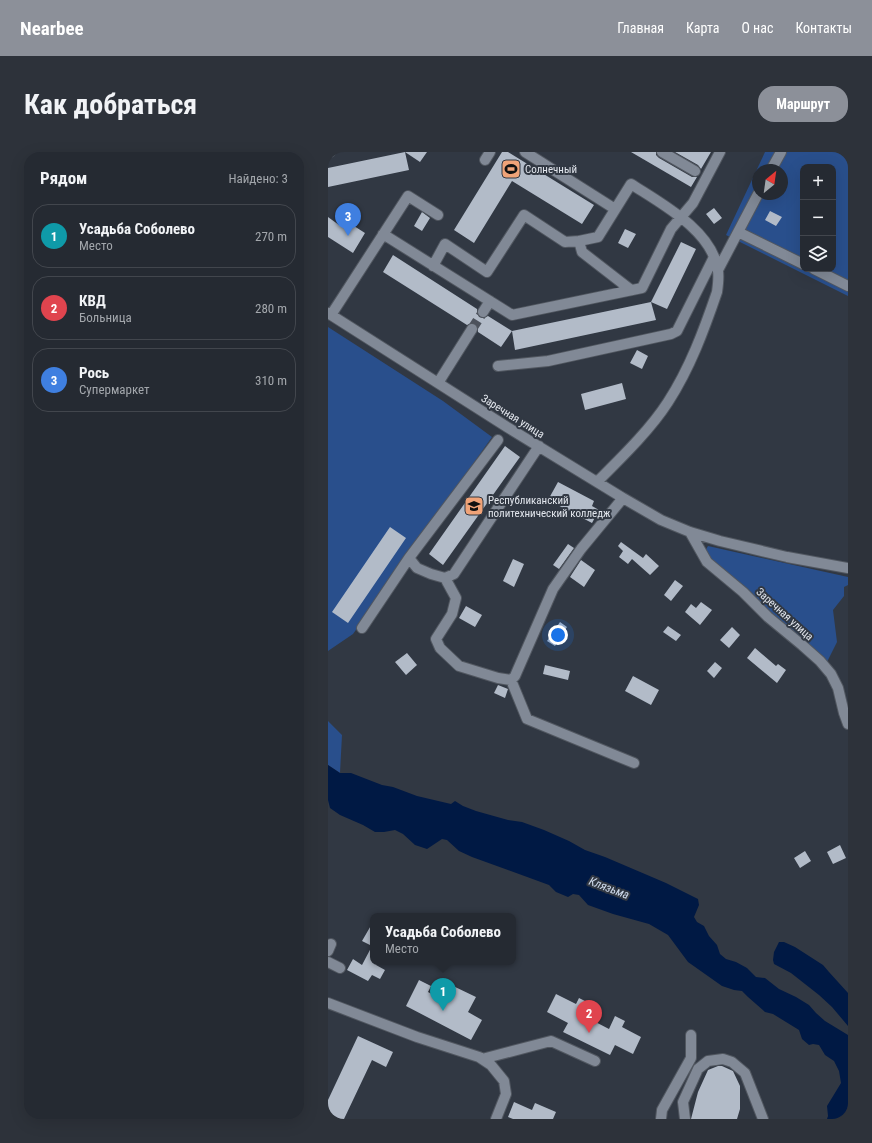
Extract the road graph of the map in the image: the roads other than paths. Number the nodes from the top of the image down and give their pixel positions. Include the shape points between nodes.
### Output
1 (525, 152) edge
2 (662, 152) edge
3 (720, 152) edge
4 (781, 152) edge
5 (774, 164) edge
6 (695, 171) dead end
7 (755, 200) edge
8 (615, 209) junction
9 (438, 214) dead end
10 (681, 218) junction
11 (738, 232) junction
12 (382, 234) junction
13 (579, 241) junction
14 (714, 257) junction
15 (800, 263) edge
16 (434, 266) junction
17 (718, 270) junction
18 (820, 272) edge
19 (848, 286) edge
20 (631, 290) junction
21 (490, 301) junction
22 (483, 312) tunnel mouth
23 (329, 314) edge
24 (472, 329) tunnel mouth
25 (498, 366) dead end
26 (438, 383) junction
27 (498, 440) dead end
28 (539, 446) junction
29 (597, 482) junction
30 (623, 498) junction
31 (690, 532) junction
32 (409, 558) junction
33 (848, 568) edge
34 (445, 578) junction
35 (362, 628) dead end
36 (511, 680) junction
37 (848, 724) edge
38 (634, 763) dead end
39 (328, 962) edge
40 (340, 968) dead end
41 (328, 1003) edge
42 (692, 1035) dead end
43 (482, 1059) junction
44 (595, 1060) dead end
45 (496, 1119) edge
46 (661, 1119) edge
47 (686, 1119) edge
48 (763, 1119) edge

1 - 8 street
2 - 6 street
3 - 10 street via 693,203
4 - 5 street
7 - 11 street
8 - 10 street via 631,184
8 - 13 street via 598,237
9 - 12 street via 408,196
10 - 14 street via 703,237
10 - 20 street via 671,229 642,288
11 - 15 street
11 - 17 street
12 - 16 street
12 - 23 street
13 - 16 street via 565,242 524,215 487,272 445,244
13 - 20 street via 582,252
14 - 17 street
14 - 25 street via 677,331 672,334 548,361
16 - 21 street
17 - 29 street via 717,292 682,379 659,414
18 - 19 street
20 - 21 street via 512,315
21 - 22 street
23 - 26 street, Заречная улица
24 - 26 street
26 - 28 street, Заречная улица
27 - 32 street
28 - 29 street, Заречная улица
28 - 34 street via 454,574
29 - 30 street, Заречная улица
30 - 31 street, Заречная улица via 661,520
30 - 36 street via 553,588
31 - 33 street, Заречная улица via 720,541
31 - 37 street, Заречная улица via 707,562 802,645 831,674 838,688
32 - 34 street via 417,568
32 - 35 street
34 - 36 street via 456,598 452,614 436,639 440,648 459,666
36 - 38 street via 527,719
39 - 40 street
41 - 43 street via 396,1027 417,1038
42 - 46 street via 691,1058 662,1110
43 - 44 street via 552,1041
43 - 45 street via 491,1065 504,1081 506,1094
47 - 48 street via 683,1102 698,1068 708,1061 724,1059 732,1062 744,1073

